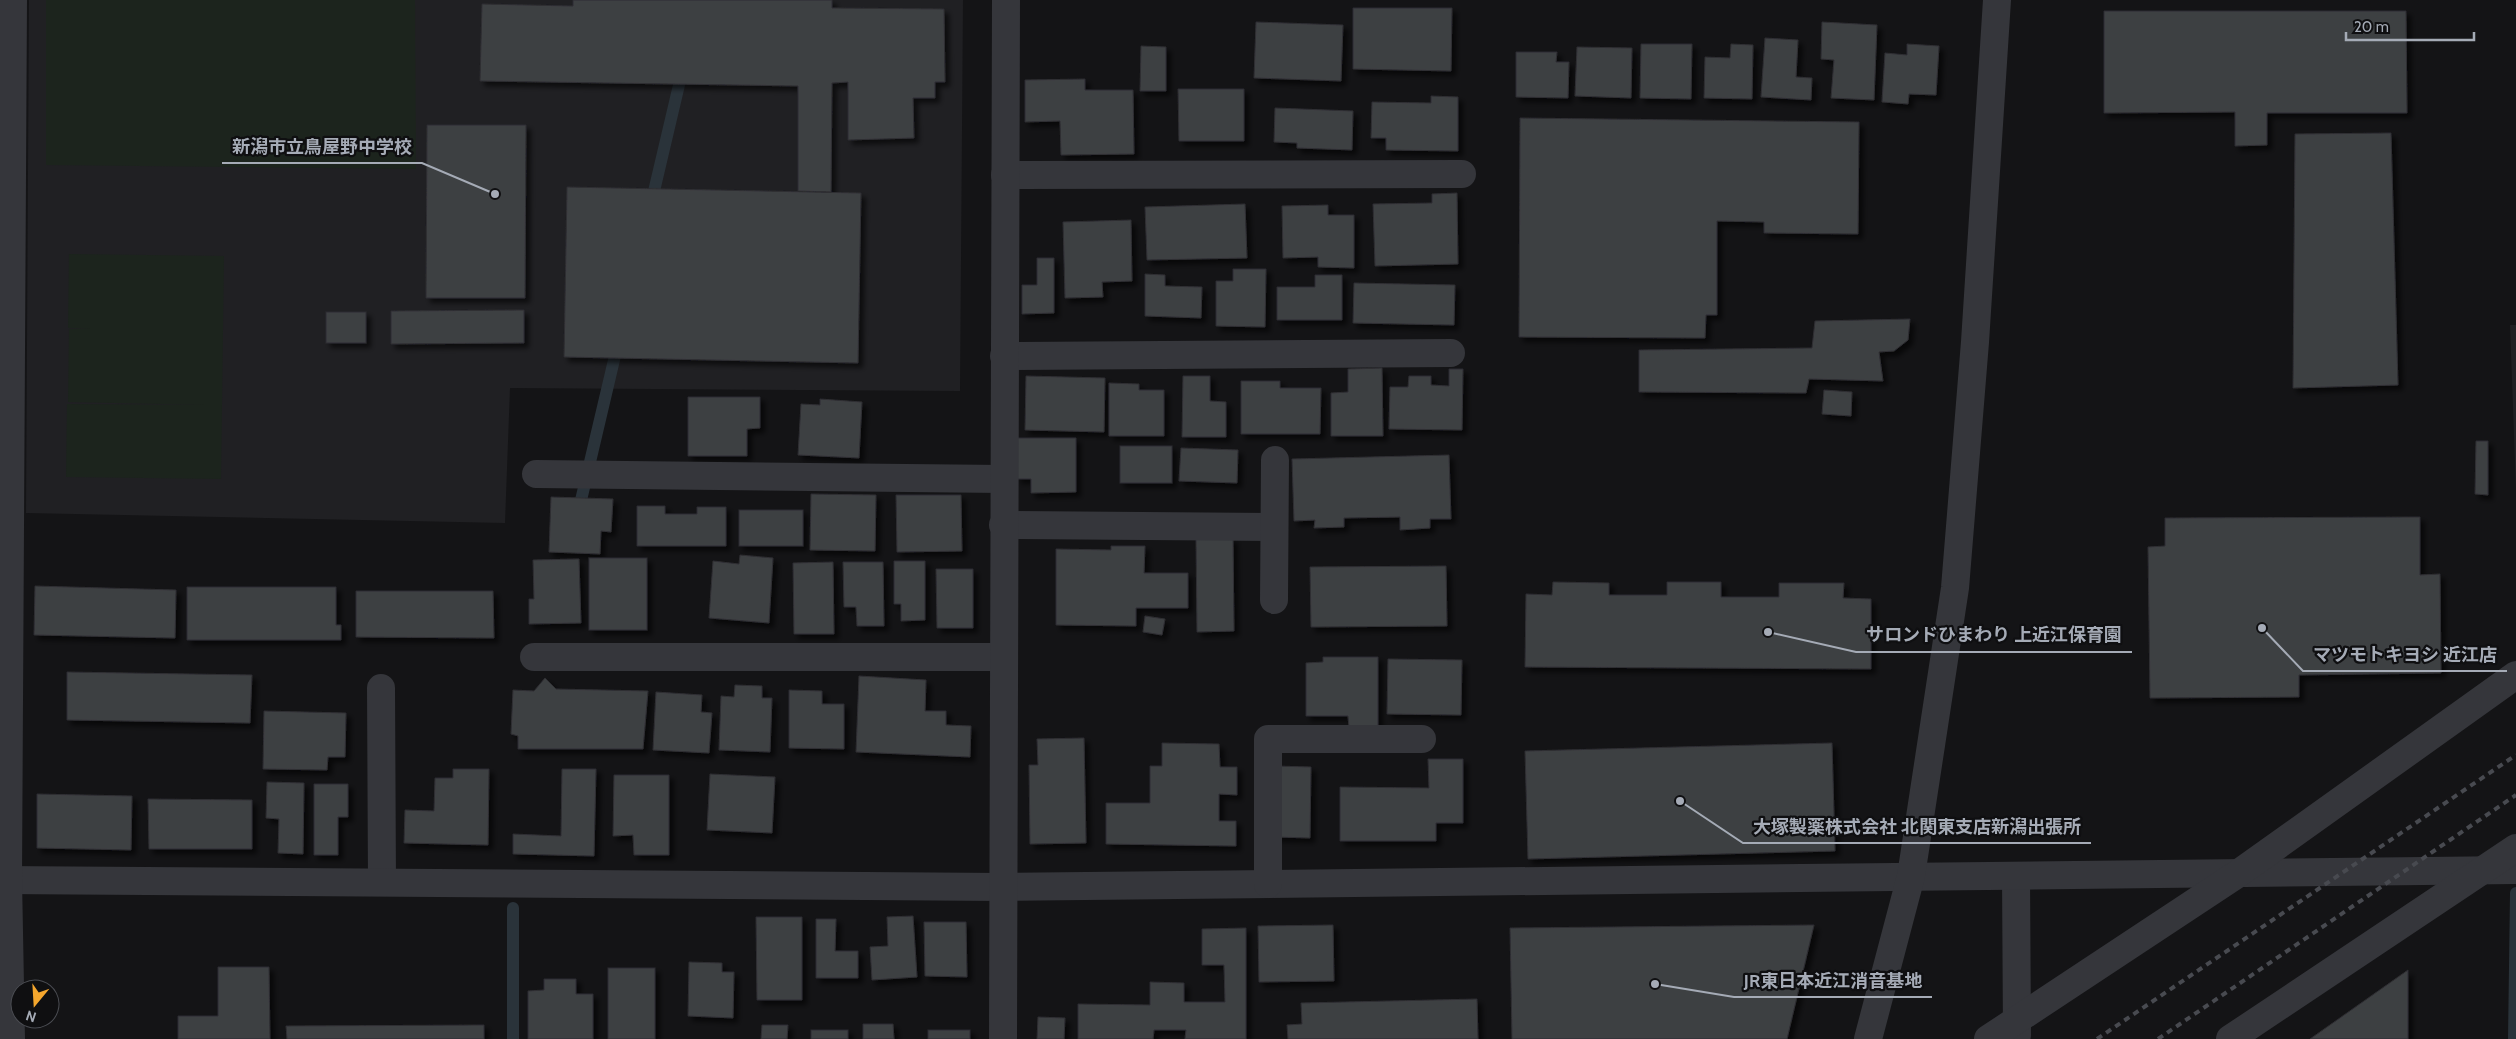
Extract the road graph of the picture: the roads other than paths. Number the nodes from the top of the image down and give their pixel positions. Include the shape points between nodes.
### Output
1 (13, 0) edge
2 (1006, 0) edge
3 (1997, 0) edge
4 (6, 83) edge
5 (1462, 174) dead end
6 (1005, 175) junction
7 (1451, 353) dead end
8 (1004, 356) junction
9 (1275, 460) dead end
10 (536, 474) dead end
11 (1004, 479) junction
12 (1003, 526) junction
13 (1274, 527) junction
14 (1274, 600) dead end
15 (534, 657) dead end
16 (1003, 657) junction
17 (2516, 675) edge
18 (381, 688) dead end
19 (1422, 738) dead end
20 (5, 740) edge
21 (2516, 848) edge
22 (2516, 870) edge
23 (2484, 871) junction
24 (2239, 873) junction
25 (1911, 876) junction
26 (2016, 876) junction
27 (4, 880) edge
28 (382, 882) junction
29 (1268, 884) junction
30 (1002, 887) junction
31 (2017, 1029) edge
32 (11, 1039) edge
33 (1003, 1039) edge
34 (1868, 1039) edge
35 (1988, 1039) edge
36 (2230, 1039) edge

1 - 4 street
2 - 6 street
3 - 25 street via 1956,588
4 - 20 street
5 - 6 street
6 - 8 street
7 - 8 street
8 - 11 street
9 - 13 street
10 - 11 street
11 - 12 street
12 - 13 street
12 - 16 street
13 - 14 street
15 - 16 street
16 - 30 street
17 - 24 street
18 - 28 street
19 - 29 street via 1268,739
20 - 27 street
21 - 23 street
22 - 23 street
23 - 24 street
23 - 36 street
24 - 26 street
24 - 31 street
25 - 26 street
25 - 29 street
25 - 34 street
26 - 31 street
27 - 28 street
27 - 32 street
28 - 30 street
29 - 30 street
30 - 33 street
31 - 35 street

